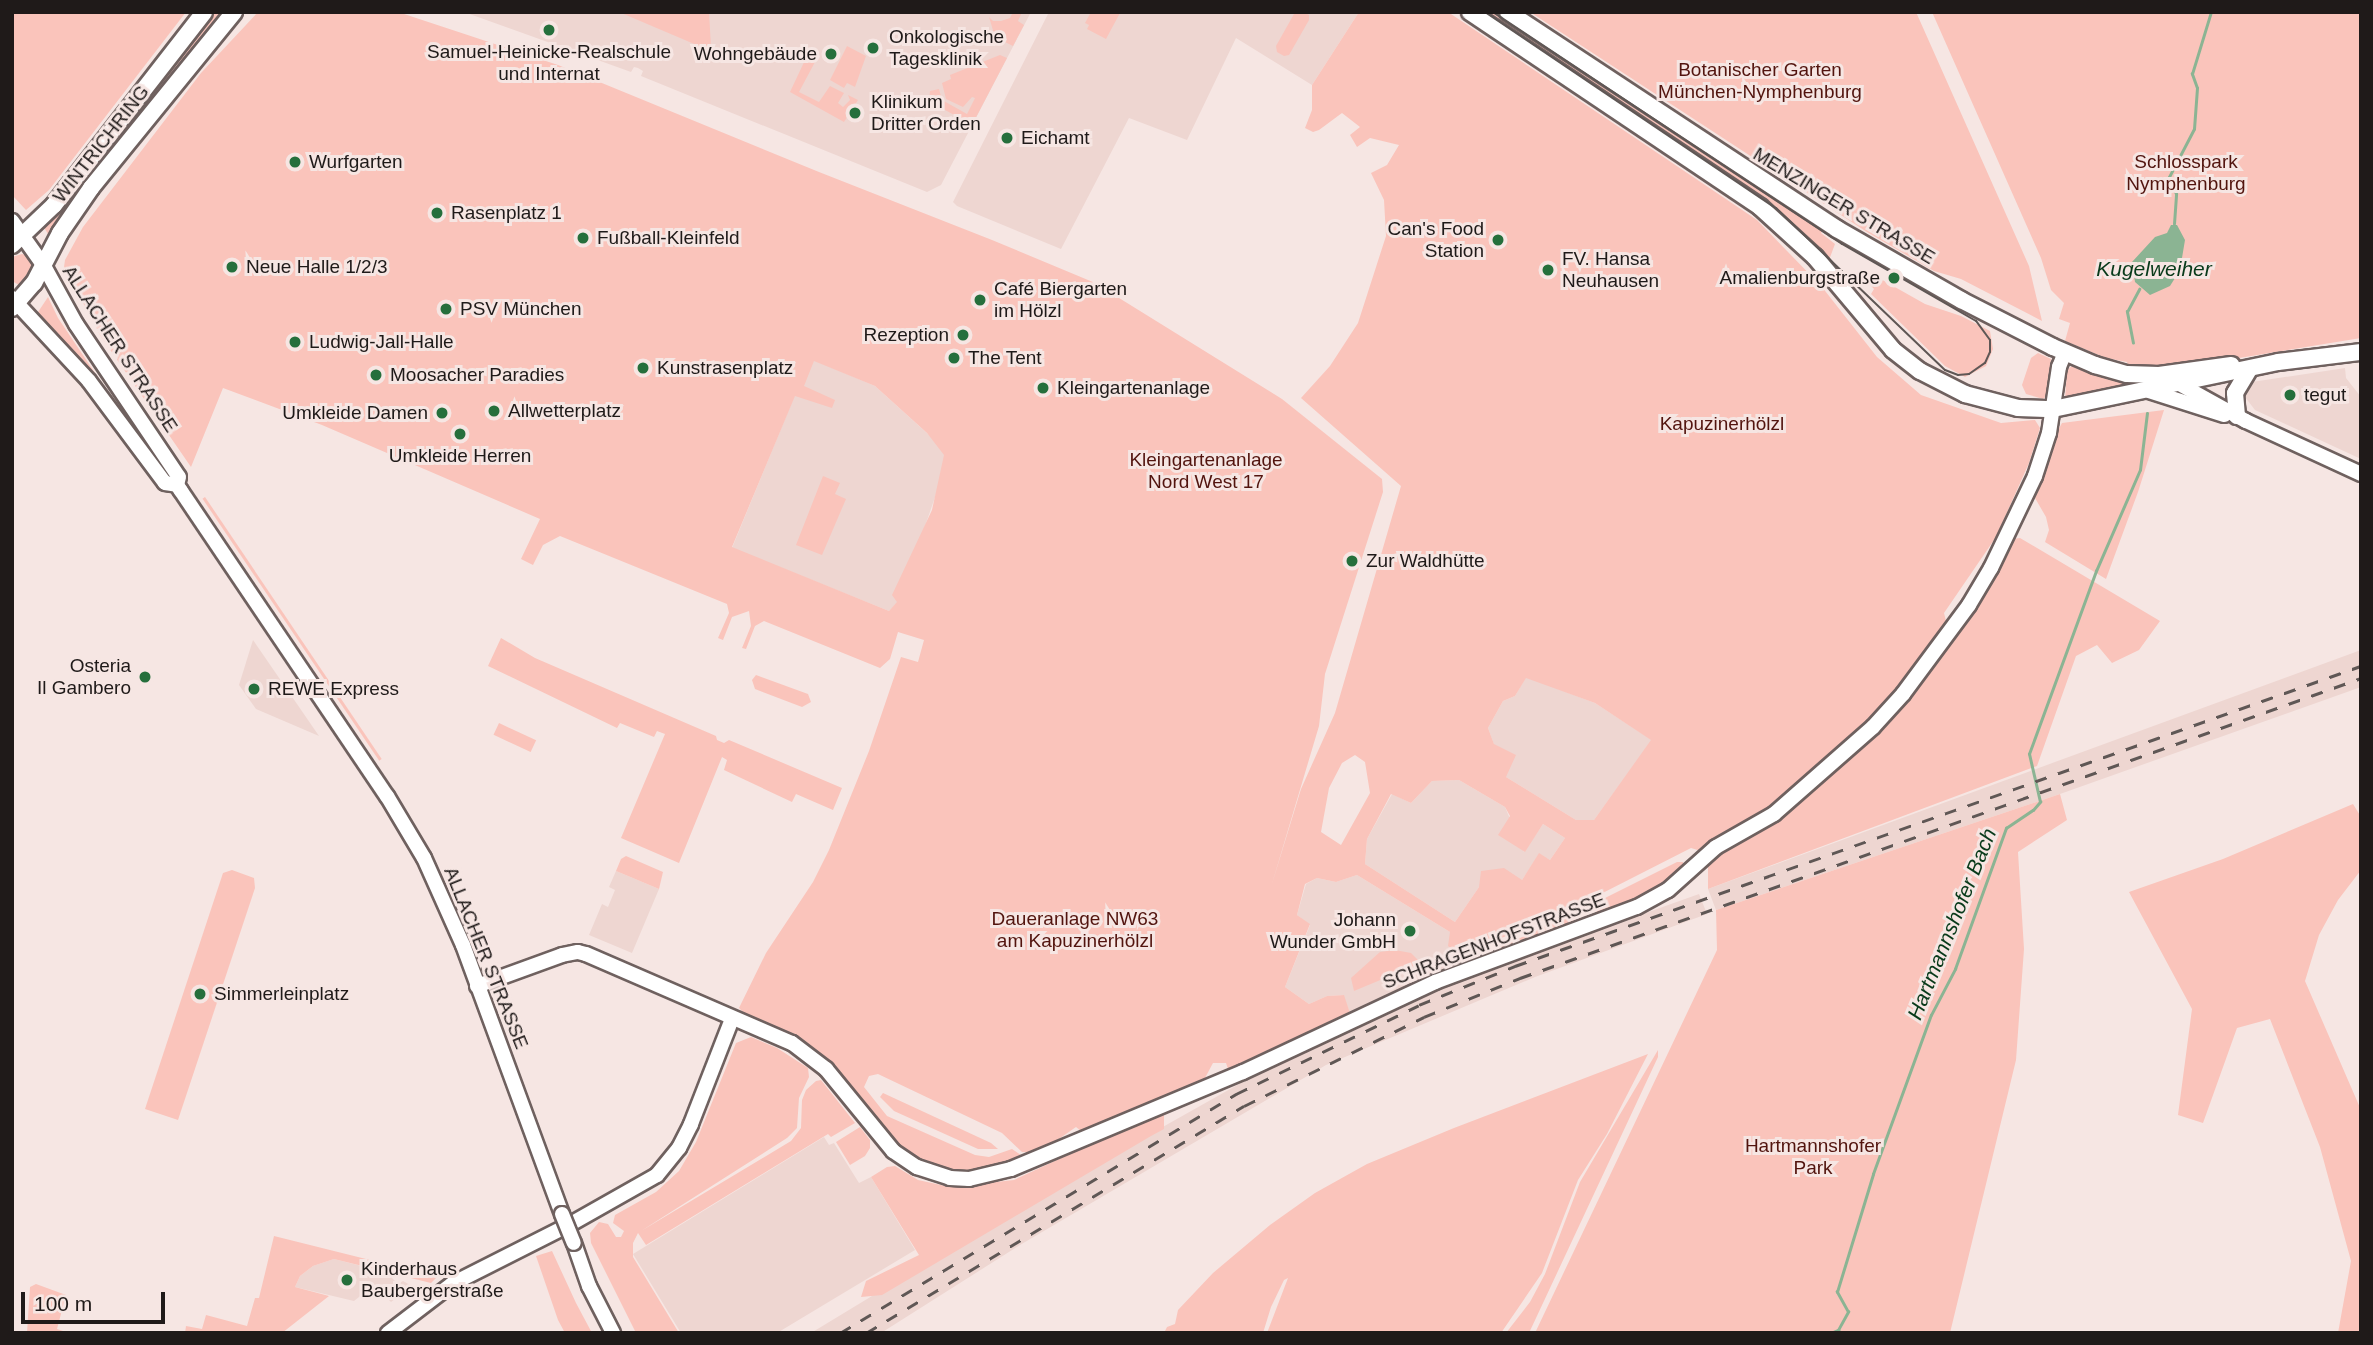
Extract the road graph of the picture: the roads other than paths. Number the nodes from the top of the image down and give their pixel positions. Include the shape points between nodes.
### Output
1 (205, 12) edge
2 (234, 12) edge
3 (1470, 12) edge
4 (1508, 12) edge
5 (12, 221) edge
6 (18, 240) edge
7 (44, 265) junction
8 (14, 304) edge
9 (2065, 352) junction
10 (2361, 352) edge
11 (2278, 362) junction
12 (2248, 371) junction
13 (2159, 375) junction
14 (2188, 383) junction
15 (2149, 391) junction
16 (2053, 409) junction
17 (2242, 418) junction
18 (2361, 474) edge
19 (177, 485) junction
20 (477, 986) junction
21 (733, 1019) junction
22 (565, 1220) junction
23 (388, 1333) edge
24 (613, 1333) edge

1 - 6 main road, WINTRICHRING via 54,205
2 - 7 main road, WINTRICHRING via 91,188
3 - 16 main road, MENZINGER STRASSE via 1760,206 1815,257 1886,343 1920,371 1987,401
4 - 9 main road, MENZINGER STRASSE via 1837,229 1961,300
5 - 6 street, ALLACHER STRASSE
6 - 7 street, ALLACHER STRASSE
7 - 8 main road, WINTRICHRING
7 - 19 street, ALLACHER STRASSE via 76,324 179,477
8 - 19 street, ALLACHER STRASSE via 89,381 165,483
9 - 13 main road, MENZINGER STRASSE via 2110,370
9 - 16 street, SCHRAGENHOFSTRASSE
10 - 11 main road
11 - 12 main road
11 - 13 main road
12 - 14 main road
12 - 17 main road via 2235,393
13 - 14 street, MENZINGER STRASSE
14 - 15 main road, MENZINGER STRASSE
14 - 17 street, MENZINGER STRASSE
15 - 16 main road, MENZINGER STRASSE
15 - 17 street, MENZINGER STRASSE
16 - 21 street, SCHRAGENHOFSTRASSE via 2035,476 1991,568 1903,694 1873,727 1774,814 1716,847 1668,891 1637,907 1434,982 1243,1072 1011,1169 969,1179 934,1174 905,1161 810,1056
17 - 18 street, MENZINGER STRASSE
19 - 20 street, ALLACHER STRASSE via 399,816 439,886
20 - 21 street, SCHRAGENHOFSTRASSE via 578,952
20 - 22 street, ALLACHER STRASSE
21 - 22 street via 691,1124 667,1165 643,1185
22 - 23 street via 452,1284
22 - 24 street, ALLACHER STRASSE, bridge via 589,1286

